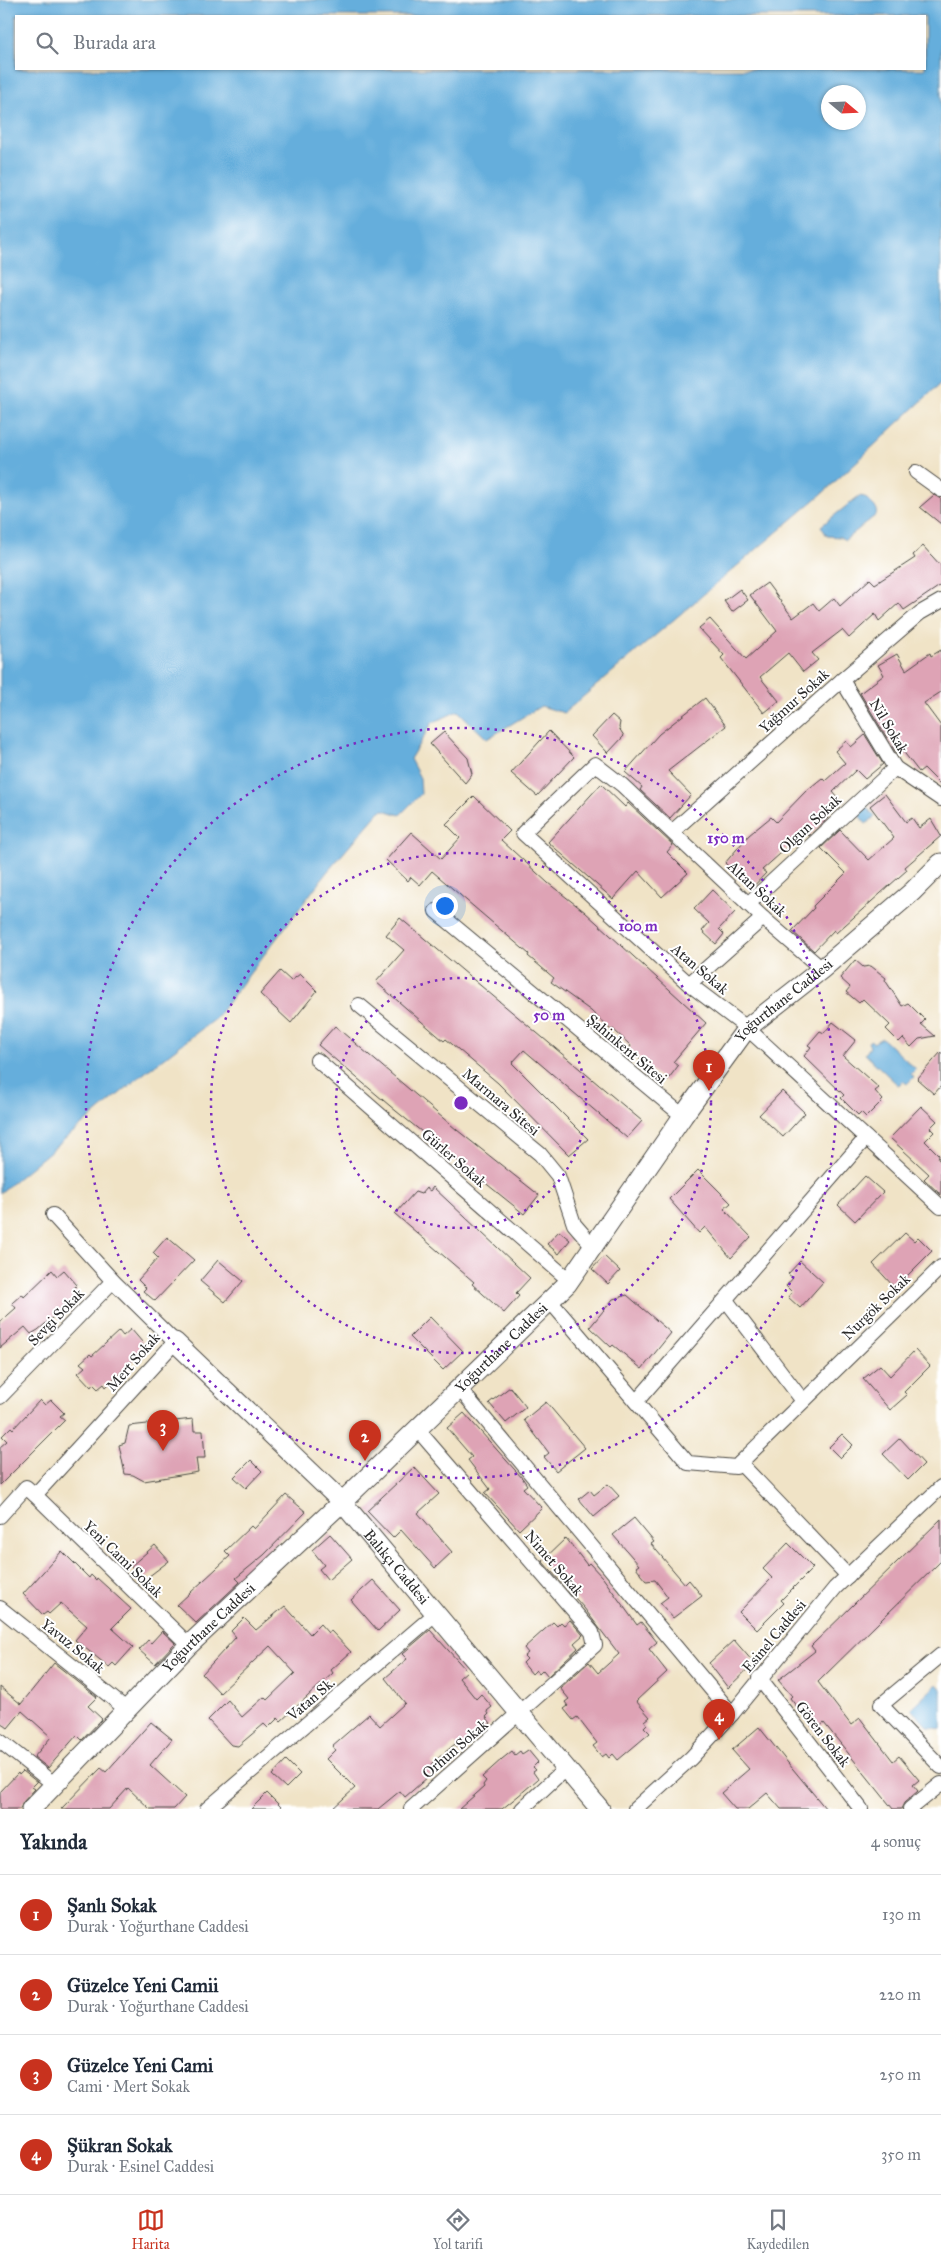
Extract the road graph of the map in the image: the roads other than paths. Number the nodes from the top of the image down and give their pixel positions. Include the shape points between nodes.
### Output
1 (916, 472) dead end
2 (941, 490) edge
3 (941, 601) edge
4 (842, 680) junction
5 (895, 768) junction
6 (941, 799) edge
7 (673, 831) junction
8 (523, 833) joint
9 (941, 863) edge
10 (748, 904) junction
11 (436, 911) dead end
12 (763, 918) junction
13 (822, 969) junction
14 (689, 984) junction
15 (359, 1005) dead end
16 (747, 1028) junction
17 (317, 1060) dead end
18 (682, 1116) junction
19 (866, 1138) junction
20 (941, 1207) edge
21 (53, 1215) dead end
22 (593, 1246) junction
23 (941, 1267) edge
24 (114, 1281) junction
25 (569, 1282) junction
26 (726, 1300) junction
27 (550, 1301) junction
28 (174, 1342) junction
29 (459, 1388) junction
30 (0, 1397) edge
31 (802, 1401) junction
32 (636, 1402) junction
33 (417, 1429) junction
34 (740, 1463) junction
35 (941, 1487) edge
36 (35, 1495) junction
37 (342, 1502) junction
38 (0, 1516) edge
39 (848, 1576) junction
40 (0, 1608) edge
41 (435, 1614) junction
42 (189, 1645) junction
43 (941, 1656) edge
44 (759, 1678) junction
45 (126, 1709) junction
46 (520, 1714) junction
47 (732, 1714) junction
48 (0, 1741) edge
49 (941, 1766) edge
50 (566, 1768) junction
51 (941, 1784) edge
52 (54, 1785) junction
53 (31, 1809) edge
54 (207, 1809) edge
55 (412, 1809) edge
56 (522, 1809) edge
57 (600, 1809) edge
58 (635, 1809) edge
59 (861, 1809) edge
60 (910, 1809) edge

1 - 2 street
3 - 4 street, Yağmur Sokak via 920,613
4 - 5 street, Nil Sokak
4 - 7 street, Yağmur Sokak
5 - 6 street, Nil Sokak
5 - 10 street, Olgun Sokak
7 - 8 street, Altan Sokak via 595,764
7 - 10 street, Altan Sokak
8 - 14 street, Atan Sokak
9 - 13 main road, Yoğurthane Caddesi
10 - 12 street, Altan Sokak
11 - 18 street, Şahinkent Sitesi
12 - 13 street, Altan Sokak
12 - 14 street
13 - 16 main road, Yoğurthane Caddesi
14 - 16 street, Atan Sokak
15 - 22 street, Marmara Sitesi via 540,1154 558,1176 574,1224
16 - 18 main road, Yoğurthane Caddesi
16 - 19 street, Atan Sokak
17 - 25 street, Gürler Sokak
18 - 22 main road, Yoğurthane Caddesi
19 - 20 street, Atan Sokak
19 - 26 street
21 - 24 street, Mert Sokak
22 - 25 main road, Yoğurthane Caddesi
23 - 31 street, Nurgök Sokak
24 - 28 street, Mert Sokak
24 - 30 street, Sevgi Sokak
25 - 27 main road, Yoğurthane Caddesi
26 - 31 street
26 - 32 street
27 - 29 main road, Yoğurthane Caddesi
27 - 32 street
28 - 36 street, Mert Sokak
28 - 37 main road, Balıkçı Caddesi
29 - 33 main road, Yoğurthane Caddesi
29 - 47 street
31 - 34 street, Nurgök Sokak
32 - 34 street via 688,1463 736,1467
33 - 37 main road, Yoğurthane Caddesi
33 - 46 street, Nimet Sokak via 592,1632 595,1645
34 - 39 street
35 - 39 street, Esinel Caddesi
36 - 38 street via 26,1487
36 - 42 street, Yeni Cami Sokak
37 - 41 main road, Balıkçı Caddesi
37 - 42 main road, Yoğurthane Caddesi
39 - 44 street, Esinel Caddesi
40 - 45 street, Yavuz Sokak
41 - 46 main road, Balıkçı Caddesi
41 - 54 street, Vatan Sk.
42 - 45 main road, Yoğurthane Caddesi
43 - 49 street via 881,1705
44 - 47 street, Esinel Caddesi
44 - 59 street, Gören Sokak
45 - 52 main road, Yoğurthane Caddesi
46 - 50 main road, Balıkçı Caddesi
46 - 55 street, Orhun Sokak
47 - 58 street, Esinel Caddesi via 691,1758
48 - 52 street
50 - 56 street
50 - 57 main road, Balıkçı Caddesi
51 - 60 street
52 - 53 main road, Yoğurthane Caddesi

